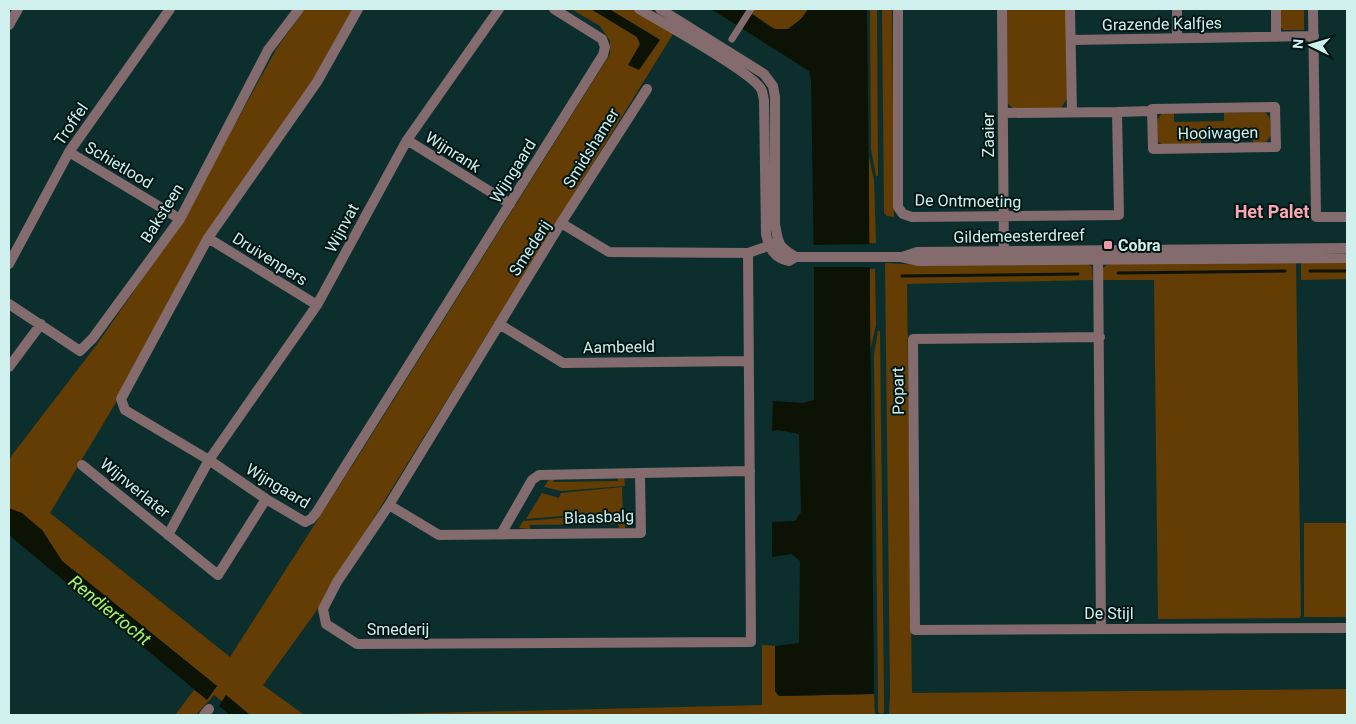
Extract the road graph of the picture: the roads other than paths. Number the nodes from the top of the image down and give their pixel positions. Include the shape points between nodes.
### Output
1 (18, 9) edge
2 (170, 9) edge
3 (299, 9) edge
4 (358, 9) edge
5 (499, 9) edge
6 (554, 9) edge
7 (639, 9) edge
8 (660, 9) edge
9 (751, 9) edge
10 (898, 9) edge
11 (1002, 9) edge
12 (1070, 9) edge
13 (1177, 9) edge
14 (1276, 9) edge
15 (1313, 9) edge
16 (9, 25) edge
17 (734, 35) dead end
18 (1314, 36) junction
19 (1276, 37) junction
20 (1178, 38) junction
21 (1071, 40) junction
22 (647, 89) dead end
23 (1152, 111) junction
24 (1072, 112) junction
25 (1117, 112) junction
26 (1004, 113) junction
27 (406, 140) junction
28 (69, 152) junction
29 (510, 204) junction
30 (1003, 217) junction
31 (1347, 217) edge
32 (180, 219) junction
33 (562, 224) junction
34 (208, 238) junction
35 (773, 244) junction
36 (1347, 248) edge
37 (748, 253) junction
38 (1004, 256) junction
39 (1099, 256) junction
40 (1347, 258) edge
41 (9, 264) edge
42 (9, 304) edge
43 (317, 305) junction
44 (41, 324) junction
45 (499, 324) junction
46 (1100, 337) junction
47 (749, 361) junction
48 (9, 367) edge
49 (209, 460) junction
50 (82, 464) dead end
51 (750, 471) junction
52 (640, 473) junction
53 (266, 498) junction
54 (388, 505) junction
55 (501, 534) junction
56 (168, 535) junction
57 (1101, 628) junction
58 (1347, 628) edge
59 (915, 630) joint

1 - 16 street
2 - 28 street, Troffel
3 - 32 street, Baksteen via 268,50
4 - 34 street, Wijngaard via 317,82
5 - 27 street, Wijnvat
6 - 29 street, Wijngaard via 602,39 605,47
7 - 35 street via 721,58 761,88 764,100 765,224
8 - 35 street via 764,74 773,86
9 - 17 street
10 - 30 street, De Ontmoeting via 898,207 903,214 912,217
11 - 26 street, Zaaier
12 - 21 street
13 - 20 street
14 - 19 street
15 - 18 street
18 - 19 street, Grazende Kalfjes
18 - 31 street via 1316,218
19 - 20 street, Grazende Kalfjes
20 - 21 street, Grazende Kalfjes
21 - 24 street
22 - 33 street, Smidshamer
23 - 23 street, Hooiwagen via 1275,107 1276,147 1153,149
23 - 25 street, Hooiwagen
24 - 25 street, Hooiwagen
24 - 26 street, Hooiwagen
25 - 30 street, De Ontmoeting via 1119,215
26 - 30 street, Zaaier
27 - 29 street, Wijnrank
27 - 43 street, Wijnvat
28 - 32 street, Schietlood
28 - 41 street, Troffel
29 - 53 street, Wijngaard via 316,513 305,522
30 - 38 street, Zaaier
32 - 44 street, Baksteen via 93,338 80,351
33 - 37 street, Smederij via 609,252
33 - 45 street, Smederij
34 - 43 street, Druivenpers
34 - 49 street, Wijngaard via 121,399 125,410
35 - 37 street, Smederij
35 - 38 street, Gildemeesterdreef via 778,257 789,261 798,258 901,257 917,252
36 - 39 street, Gildemeesterdreef
37 - 47 street, Smederij
38 - 39 street, Gildemeesterdreef
39 - 40 street, Gildemeesterdreef
39 - 46 street
42 - 44 street, Baksteen
43 - 49 street, Wijnvat
44 - 48 street
45 - 47 street, Aambeeld via 563,363
45 - 54 street, Smederij
46 - 57 street
46 - 59 street, Popart via 913,339
47 - 51 street, Smederij
49 - 53 street, Wijngaard
49 - 56 street, Wijnverlater
50 - 56 street, Wijnverlater
51 - 52 street
51 - 54 street, Smederij via 751,642 357,644 326,624 323,609
52 - 55 street via 539,475 531,482
52 - 55 street, Blaasbalg via 641,533
53 - 56 street, Wijnverlater via 218,576
54 - 55 street, Blaasbalg via 440,535
57 - 58 street, De Stijl
57 - 59 street, De Stijl

